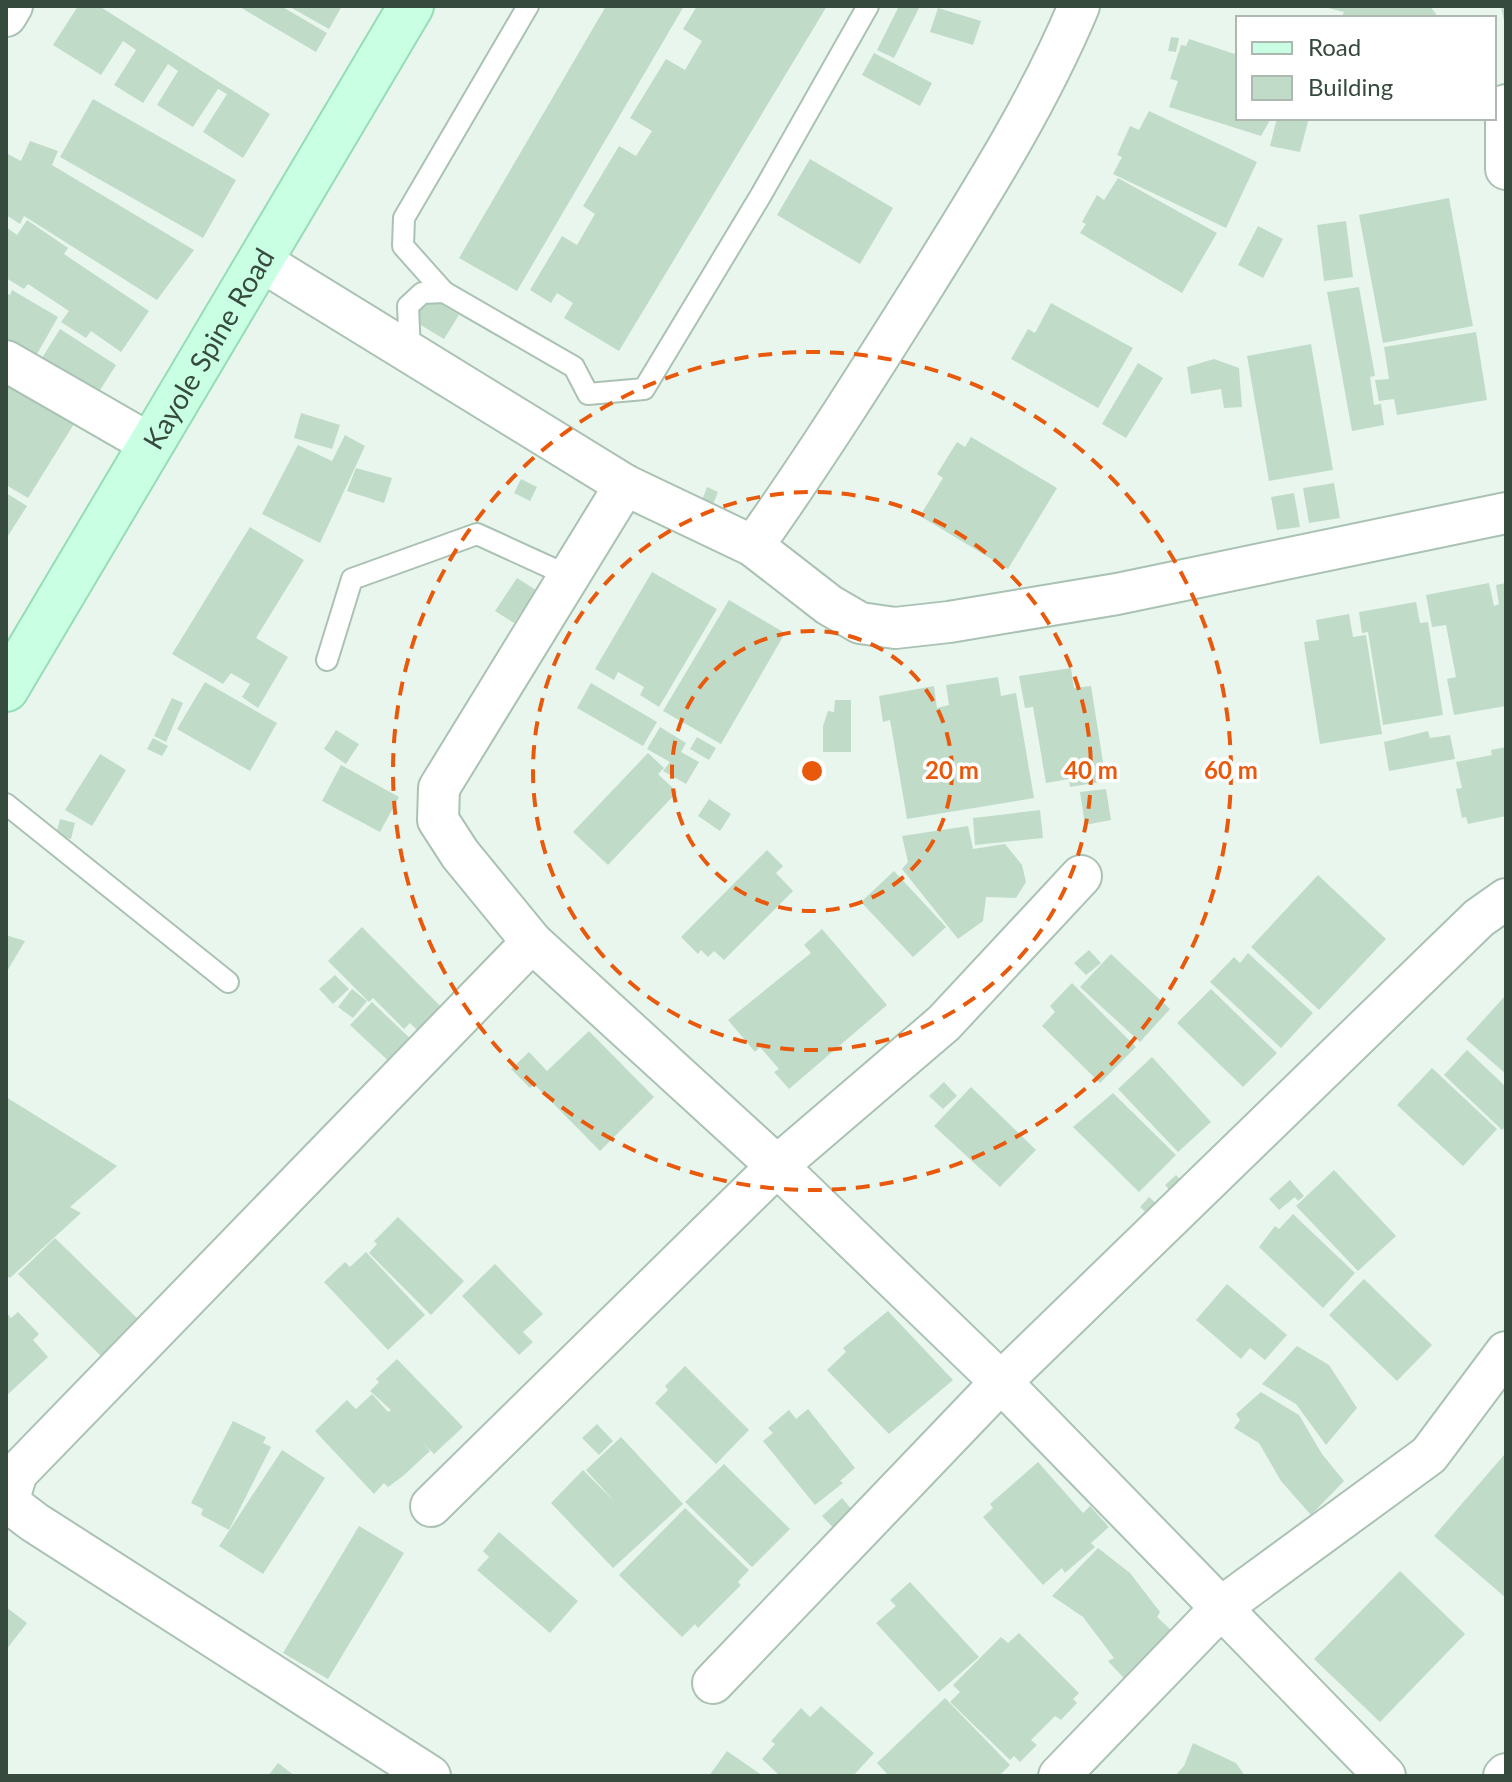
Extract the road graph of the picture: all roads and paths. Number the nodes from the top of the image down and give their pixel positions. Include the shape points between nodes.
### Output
1 (12, 6) edge
2 (411, 6) edge
3 (528, 6) edge
4 (868, 6) edge
5 (1079, 6) edge
6 (6, 16) edge
7 (1506, 105) edge
8 (1506, 169) edge
9 (261, 261) junction
10 (444, 292) junction
11 (410, 353) junction
12 (6, 361) edge
13 (152, 445) junction
14 (625, 485) junction
15 (1506, 513) edge
16 (753, 546) junction
17 (569, 576) junction
18 (327, 660) dead end
19 (6, 689) edge
20 (6, 804) edge
21 (1081, 876) dead end
22 (1506, 899) edge
23 (532, 942) junction
24 (228, 982) dead end
25 (777, 1166) junction
26 (1506, 1352) edge
27 (1001, 1382) junction
28 (431, 1506) dead end
29 (1223, 1606) junction
30 (713, 1683) dead end
31 (430, 1776) edge
32 (1059, 1776) edge
33 (1385, 1776) edge

1 - 6 street
2 - 9 main road, Kayole Spine Road
3 - 10 lane via 404,218 403,246
4 - 10 lane via 644,389 588,394 574,367
5 - 16 street via 1055,64 994,173 819,453
7 - 8 street
9 - 11 street
9 - 13 main road, Kayole Spine Road
10 - 11 lane via 422,293 408,306
11 - 14 street
12 - 13 street
13 - 19 main road, Kayole Spine Road
14 - 16 street
14 - 17 street
15 - 16 street via 1117,594 895,628 860,623
17 - 18 lane via 477,534 352,579
17 - 23 street via 439,788 438,820
20 - 24 lane
21 - 25 street via 944,1023
22 - 27 street via 1479,918
23 - 25 street
23 - 31 street via 17,1473 11,1492 13,1506 34,1522
25 - 27 street
25 - 28 street
26 - 29 street via 1429,1455
27 - 29 street
27 - 30 street
29 - 32 street
29 - 33 street

